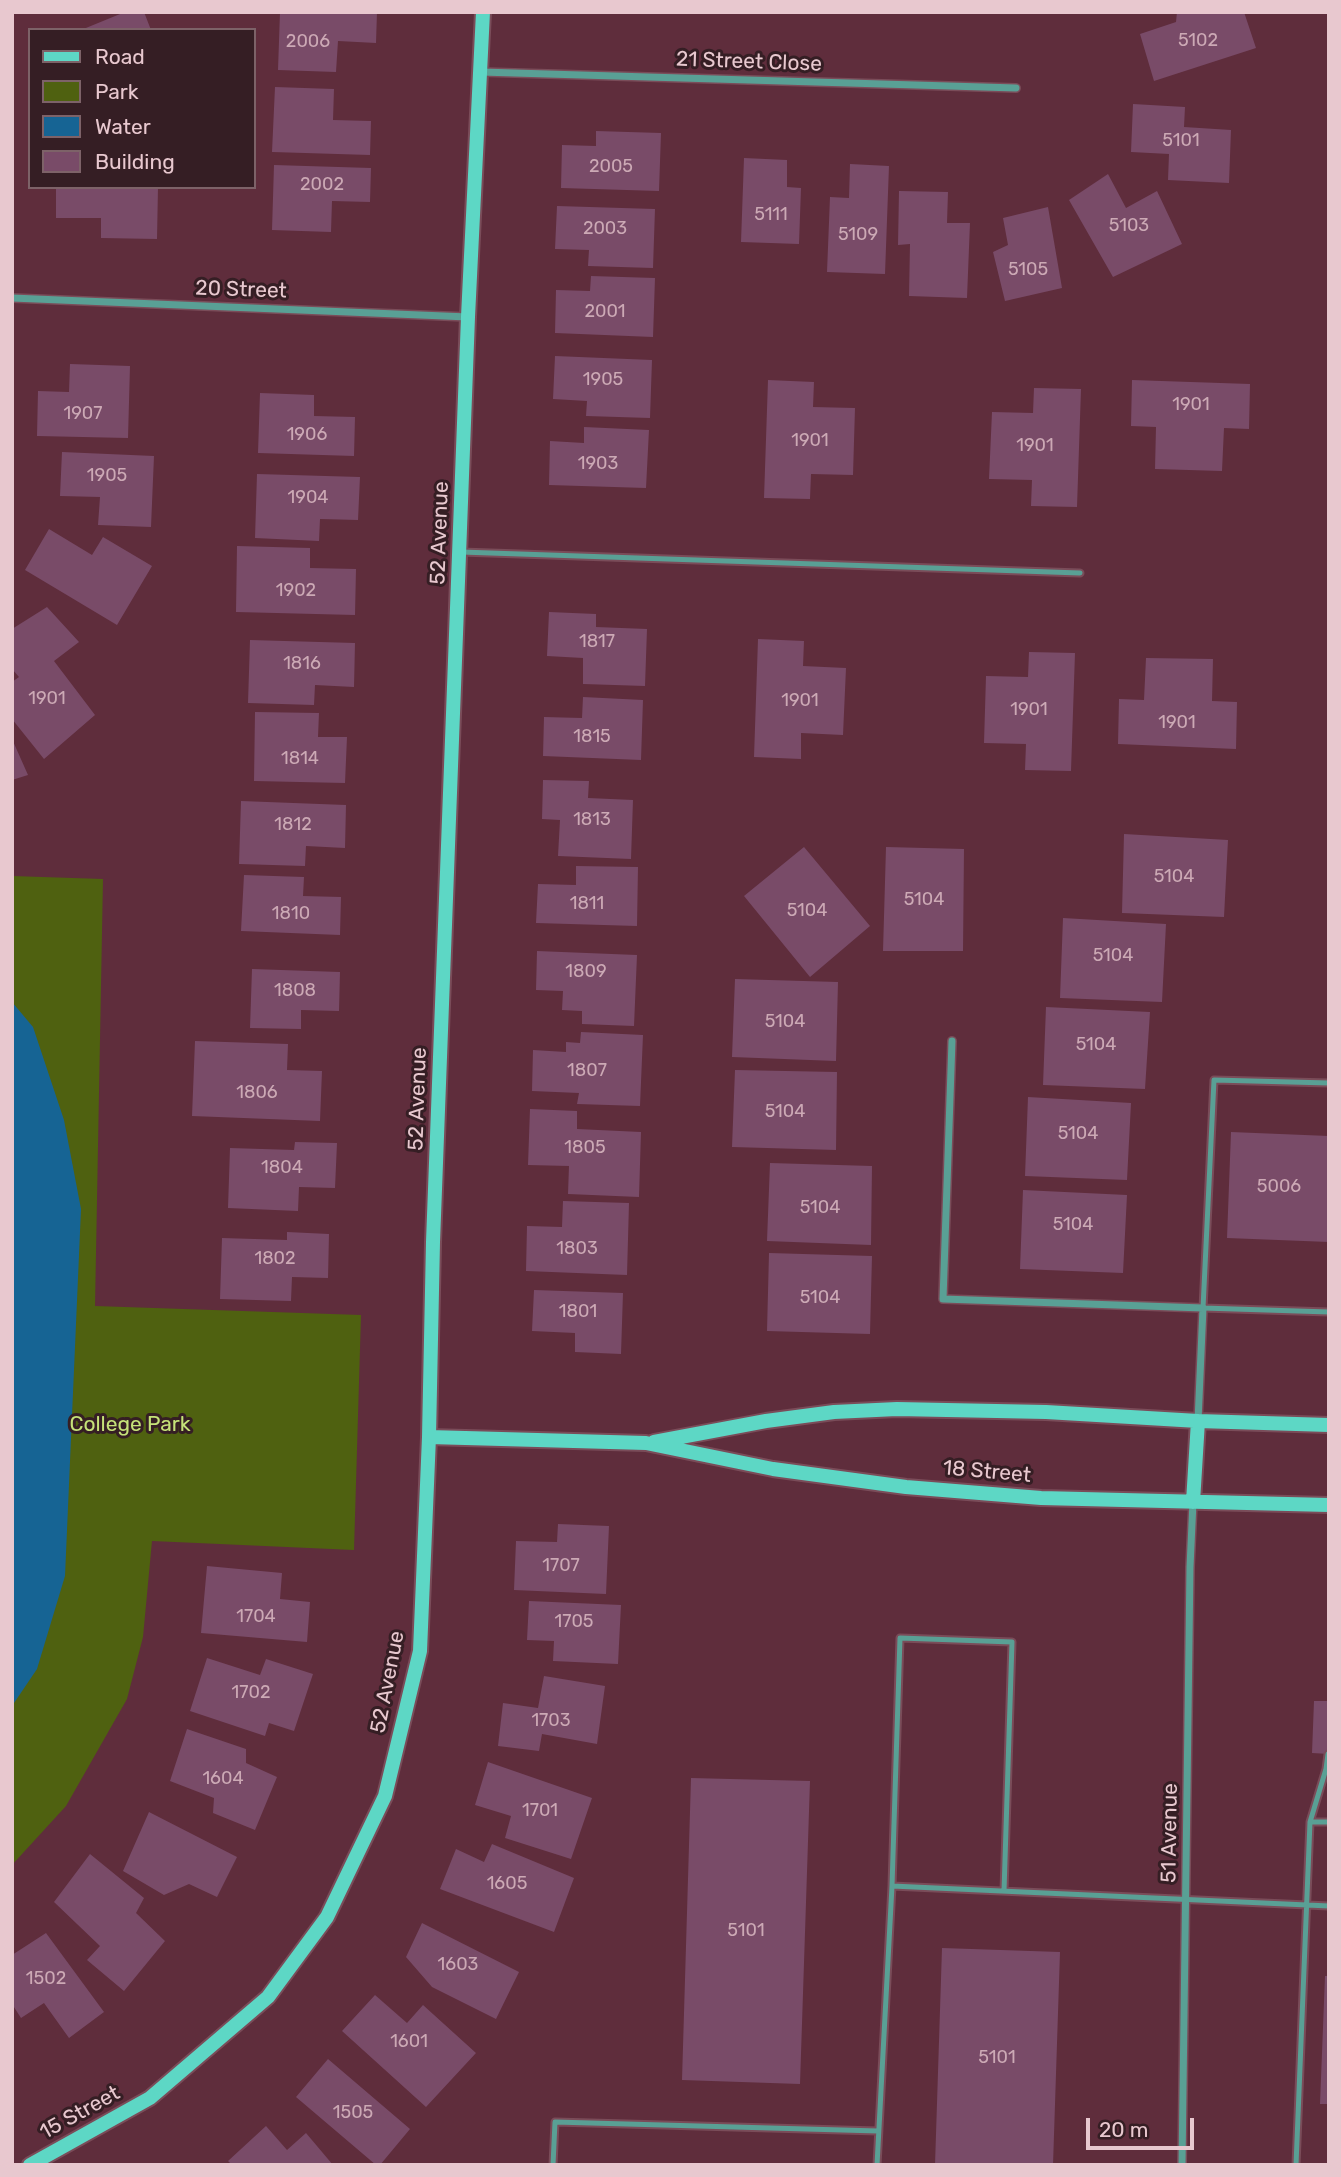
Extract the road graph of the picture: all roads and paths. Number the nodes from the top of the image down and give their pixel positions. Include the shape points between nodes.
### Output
1 (483, 12) edge
2 (481, 72) junction
3 (1016, 88) dead end
4 (12, 298) edge
5 (468, 317) junction
6 (461, 552) junction
7 (1080, 573) dead end
8 (952, 1041) dead end
9 (1329, 1083) edge
10 (1203, 1308) junction
11 (1329, 1312) edge
12 (1198, 1421) junction
13 (1329, 1425) edge
14 (429, 1437) junction
15 (646, 1443) junction
16 (1193, 1502) junction
17 (1329, 1505) edge
18 (1328, 1754) edge
19 (1328, 1764) edge
20 (1310, 1822) junction
21 (1329, 1822) edge
22 (892, 1886) junction
23 (1004, 1891) junction
24 (1186, 1900) junction
25 (1307, 1905) junction
26 (1329, 1906) edge
27 (150, 2098) joint
28 (877, 2131) junction
29 (30, 2165) edge
30 (553, 2165) edge
31 (877, 2165) edge
32 (1182, 2165) edge
33 (1296, 2165) edge

1 - 2 street, 52 Avenue
2 - 3 street, 21 Street Close
2 - 5 street, 52 Avenue
4 - 5 street, 20 Street
5 - 6 street, 52 Avenue
6 - 7 lane
6 - 14 street, 52 Avenue
8 - 10 street via 943,1299
9 - 10 lane via 1214,1080
10 - 11 lane
10 - 12 street
12 - 13 street, 18 Street
12 - 15 street, 18 Street via 897,1409 820,1414
12 - 16 street
14 - 15 street, 18 Street
14 - 27 street, 52 Avenue via 419,1651 384,1796 327,1917 268,1997
15 - 16 street, 18 Street via 773,1469 906,1487 1041,1498
16 - 17 street, 18 Street
16 - 24 street, 51 Avenue
18 - 19 lane
19 - 20 lane
20 - 21 lane
20 - 25 lane
22 - 23 lane
22 - 23 lane via 900,1638 1012,1642
22 - 28 lane
23 - 24 lane
24 - 25 lane
24 - 32 street, 51 Avenue
25 - 26 lane
25 - 33 lane
27 - 29 street, 15 Street
28 - 30 lane via 555,2122
28 - 31 lane

